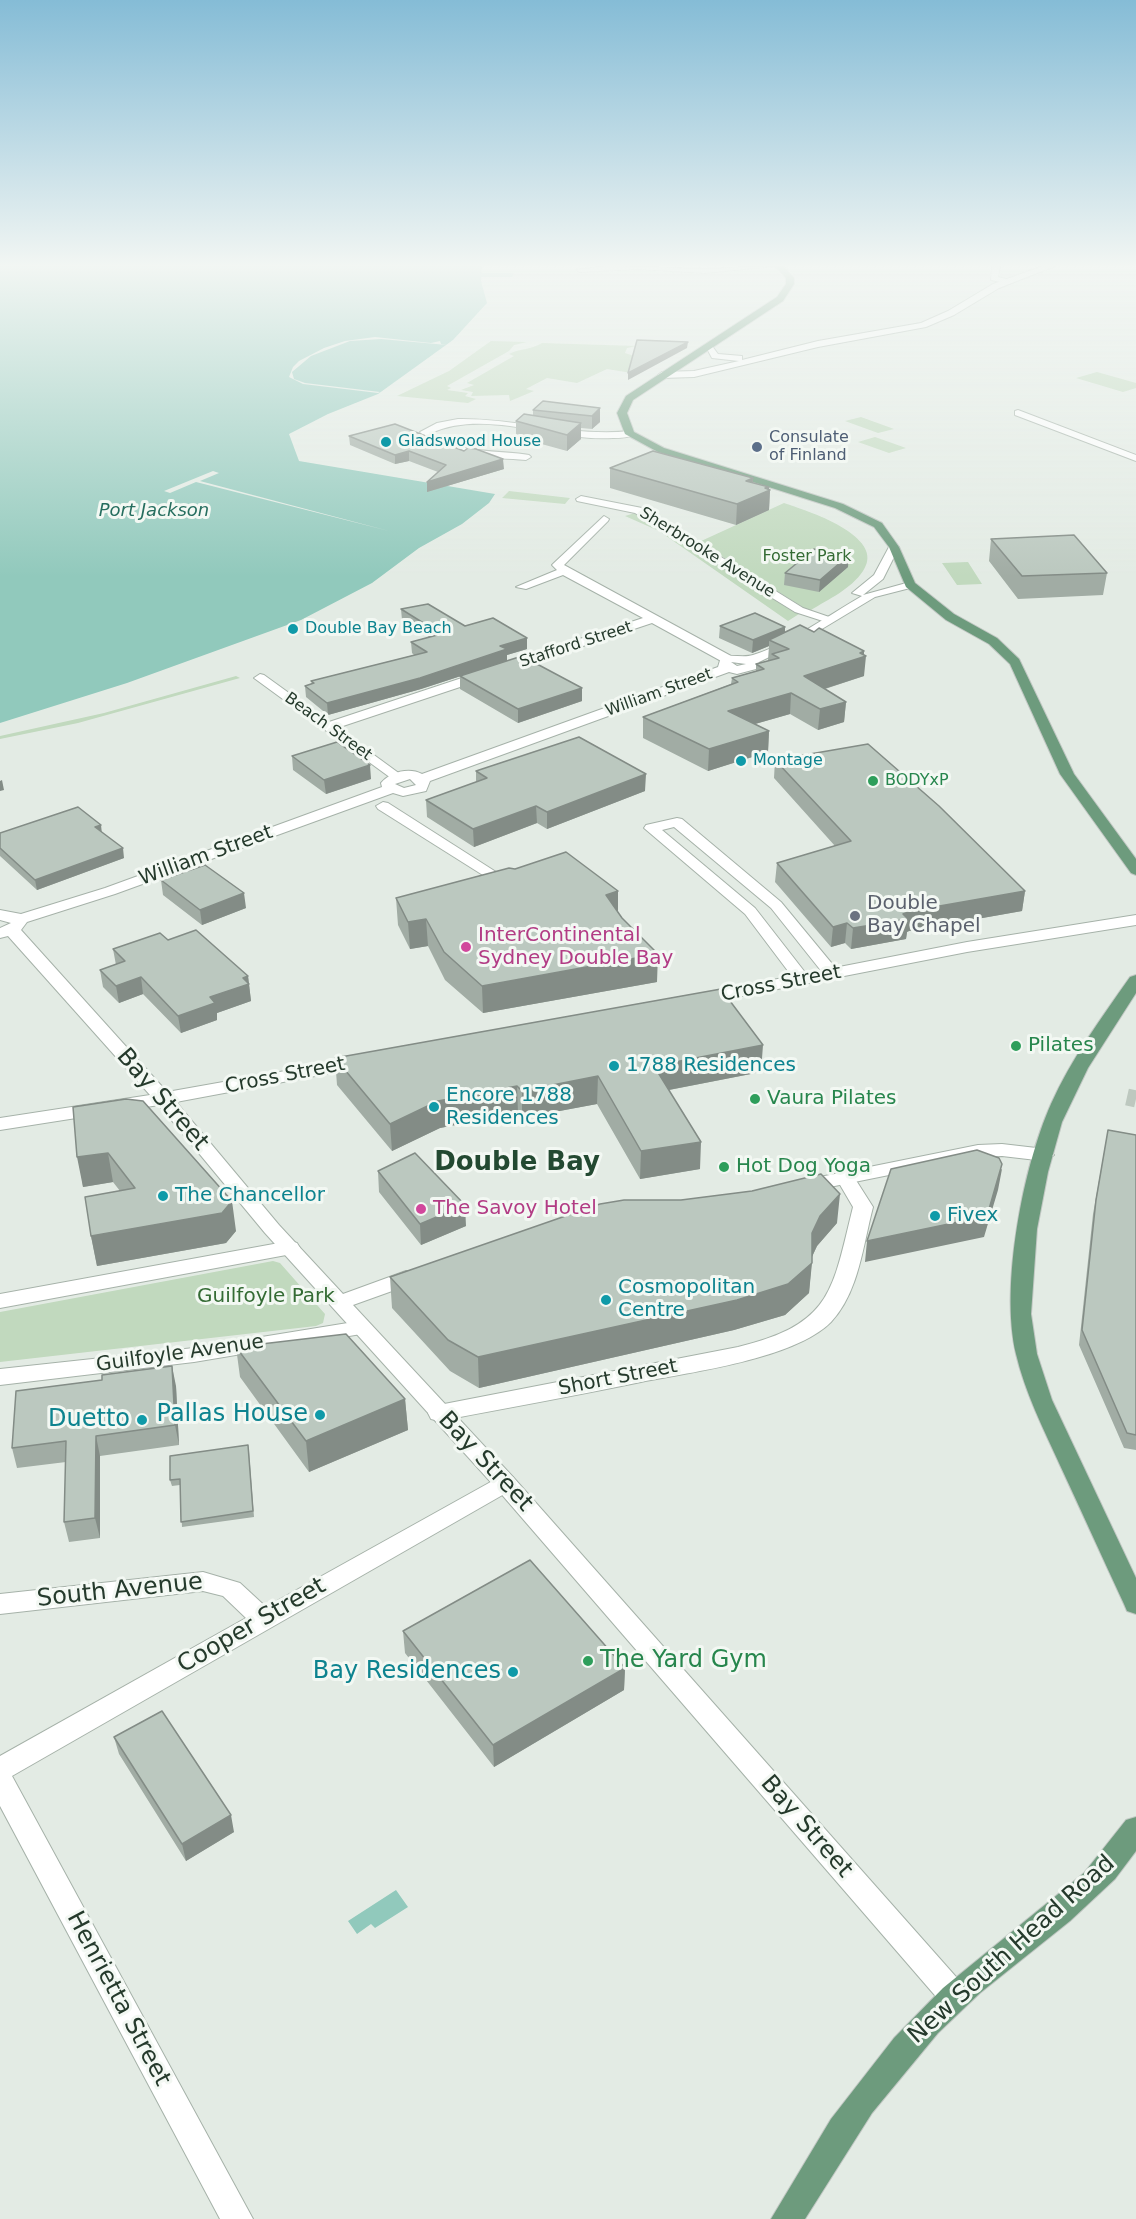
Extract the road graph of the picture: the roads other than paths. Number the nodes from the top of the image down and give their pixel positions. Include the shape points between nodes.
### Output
1 (671, 370) edge
2 (712, 370) edge
3 (662, 375) junction
4 (1018, 413) dead end
5 (630, 434) junction
6 (1136, 446) edge
7 (1121, 452) junction
8 (526, 457) dead end
9 (1136, 458) edge
10 (581, 498) dead end
11 (604, 519) dead end
12 (894, 547) junction
13 (564, 571) junction
14 (910, 585) junction
15 (522, 587) dead end
16 (833, 616) junction
17 (653, 619) junction
18 (727, 664) junction
19 (260, 678) dead end
20 (328, 727) junction
21 (393, 783) junction
22 (383, 806) dead end
23 (705, 845) junction
24 (680, 852) junction
25 (1136, 870) edge
26 (514, 889) edge
27 (773, 903) junction
28 (747, 909) junction
29 (0, 915) edge
30 (1136, 920) edge
31 (11, 928) edge
32 (832, 974) junction
33 (803, 980) junction
34 (1136, 980) edge
35 (688, 1001) edge
36 (372, 1060) edge
37 (160, 1099) junction
38 (0, 1124) edge
39 (1045, 1155) junction
40 (845, 1178) junction
41 (789, 1190) edge
42 (290, 1248) junction
43 (431, 1268) edge
44 (0, 1301) edge
45 (338, 1303) junction
46 (360, 1328) junction
47 (0, 1377) edge
48 (439, 1413) junction
49 (505, 1483) junction
50 (0, 1604) edge
51 (1136, 1604) edge
52 (263, 1620) junction
53 (0, 1769) edge
54 (0, 1780) edge
55 (1136, 1829) edge
56 (955, 1997) junction
57 (237, 2219) edge
58 (787, 2219) edge

1 - 3 main road
2 - 3 street
3 - 5 main road via 624,406 622,413
4 - 7 street
5 - 8 street via 575,435 469,422 440,424 425,432 430,438 460,449
5 - 12 main road via 673,455 857,513 878,525
6 - 7 street
7 - 9 street
10 - 16 street, Sherbrooke Avenue via 638,510 799,610
11 - 13 street via 558,565
12 - 14 main road
12 - 16 street via 879,577
13 - 15 street
13 - 17 street
14 - 16 street via 881,591
14 - 25 main road via 950,617 993,641 1015,662 1073,783
16 - 18 street, William Street via 751,661 752,666 746,670
17 - 18 street
17 - 20 street, Stafford Street
18 - 21 street, William Street via 422,779 424,785 416,790 403,792
19 - 20 street, Beach Street
20 - 21 street, Beach Street
21 - 31 street, William Street
22 - 26 street
23 - 24 street
23 - 24 street via 677,822 651,828
23 - 27 street
24 - 28 street
27 - 28 street
27 - 32 street
28 - 33 street
29 - 31 street via 14,916
30 - 32 street, Cross Street
31 - 37 street, Bay Street
32 - 33 street, Cross Street
33 - 35 street, Cross Street
34 - 39 main road via 1071,1083 1053,1122
36 - 37 street, Cross Street
37 - 38 street, Cross Street
37 - 42 street, Bay Street via 178,1115
39 - 40 street via 978,1151
39 - 51 main road via 1024,1266 1024,1341 1041,1400
40 - 41 street
40 - 48 street, Short Street via 863,1206 837,1296 818,1321 794,1336 753,1350 659,1371
42 - 44 street
42 - 45 street, Bay Street
43 - 45 street
45 - 46 street, Bay Street
46 - 47 street, Guilfoyle Avenue via 194,1355
46 - 48 street, Bay Street
48 - 49 street, Bay Street
49 - 52 street, Cooper Street
49 - 56 street, Bay Street
50 - 52 street, South Avenue via 211,1581 229,1587
52 - 53 street, Cooper Street
54 - 57 street, Henrietta Street
55 - 56 main road, New South Head Road via 1095,1881
56 - 58 main road, New South Head Road via 875,2081 824,2155

